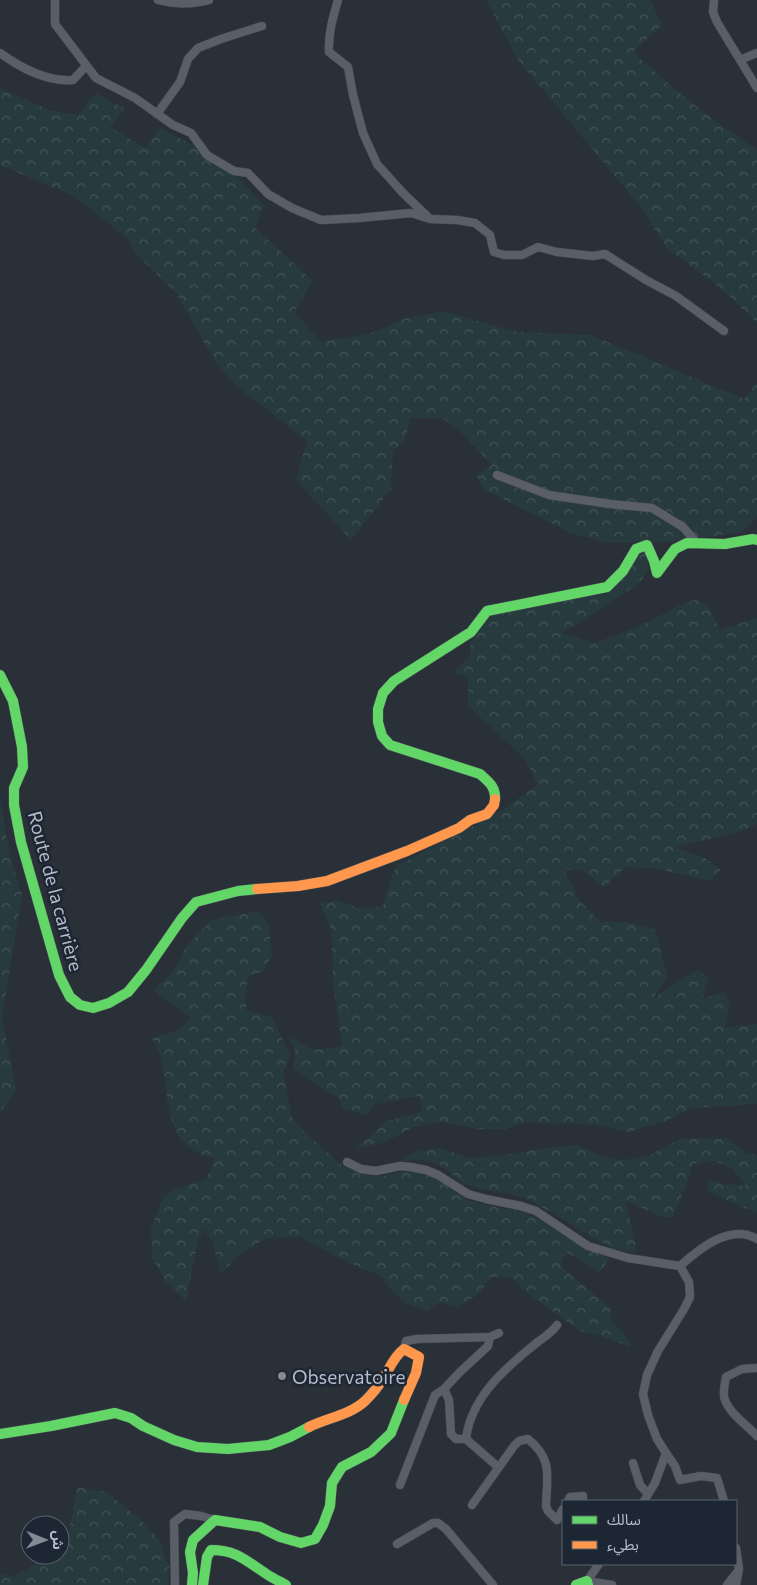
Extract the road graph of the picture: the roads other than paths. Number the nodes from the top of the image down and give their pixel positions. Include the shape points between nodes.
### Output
1 (55, 0) edge
2 (158, 0) edge
3 (209, 0) edge
4 (338, 0) edge
5 (714, 0) edge
6 (262, 26) dead end
7 (0, 53) edge
8 (757, 53) edge
9 (740, 60) junction
10 (86, 66) junction
11 (757, 88) edge
12 (158, 114) junction
13 (430, 219) junction
14 (724, 331) dead end
15 (497, 475) dead end
16 (757, 540) edge
17 (698, 544) junction
18 (0, 675) edge
19 (347, 1162) dead end
20 (757, 1239) edge
21 (680, 1266) junction
22 (557, 1325) dead end
23 (499, 1333) dead end
24 (490, 1337) junction
25 (404, 1349) junction
26 (757, 1368) edge
27 (444, 1389) junction
28 (0, 1434) edge
29 (757, 1436) edge
30 (466, 1440) junction
31 (666, 1453) junction
32 (633, 1463) dead end
33 (498, 1467) junction
34 (400, 1485) dead end
35 (648, 1494) junction
36 (568, 1500) edge
37 (583, 1500) edge
38 (645, 1500) edge
39 (724, 1500) edge
40 (472, 1504) dead end
41 (562, 1511) edge
42 (215, 1520) junction
43 (397, 1544) dead end
44 (737, 1555) edge
45 (598, 1565) edge
46 (739, 1569) junction
47 (588, 1583) edge
48 (175, 1585) edge
49 (192, 1585) edge
50 (203, 1585) edge
51 (286, 1585) edge
52 (494, 1585) edge
53 (576, 1585) edge
54 (612, 1585) edge
55 (726, 1585) edge
56 (736, 1585) edge

1 - 10 street via 55,24
2 - 3 street via 173,4
4 - 13 street via 328,41 329,52 348,67 363,133 377,164
5 - 9 street via 713,12 717,22
6 - 12 street via 198,48 188,59 180,82
7 - 10 street via 19,67 52,79 73,80
8 - 9 street
9 - 11 street
10 - 12 street via 96,78
12 - 13 street via 191,133 207,154 234,171 248,173 268,194 321,220 411,213
13 - 14 street via 475,223 490,235 494,252 504,255 522,255 538,247 593,256 605,254 676,296
15 - 17 street via 549,495 652,508 683,528
16 - 17 street
17 - 18 street, Route de la carrière via 675,549 657,573 647,545 636,549 623,571 607,587 487,611 471,632 394,682 383,693 378,710 382,736 390,745 480,774 490,782 495,794 494,805 487,814 407,851 327,881 238,891 196,902 128,992 93,1008 80,1006 70,997 59,975 21,842 14,788 23,767 22,747 13,701
19 - 21 street via 361,1169 376,1171 400,1166 426,1170 468,1194 536,1211 588,1246 628,1258
20 - 21 street via 739,1234 718,1238
21 - 31 street via 689,1282 690,1297 658,1351 643,1394 657,1439
22 - 30 street via 504,1371 482,1395 470,1418
23 - 24 street
24 - 25 street via 417,1339 406,1341
24 - 27 street via 488,1346
25 - 28 street via 397,1354 382,1381 353,1410 322,1420 270,1445 228,1449 198,1447 174,1440 115,1412
25 - 42 street via 418,1357 416,1374 391,1433 371,1452 342,1467 332,1483 330,1506 315,1539 301,1543 260,1527
26 - 29 street via 742,1369 726,1377 724,1392 732,1411
27 - 30 street via 449,1400 451,1434 456,1439
27 - 34 street via 435,1395
30 - 33 street
31 - 35 street
31 - 39 street via 680,1480 700,1476 717,1478
32 - 35 street via 640,1485
33 - 40 street
33 - 41 street via 519,1441 528,1439 539,1448 546,1463 548,1511 557,1520
35 - 38 street
36 - 37 street via 583,1496
42 - 48 street via 185,1514 174,1522
42 - 49 street via 193,1540 190,1552
43 - 52 street via 438,1523
44 - 46 street
45 - 47 street
46 - 55 street
46 - 56 street
47 - 53 street
47 - 54 street
50 - 51 street via 211,1550 225,1550

